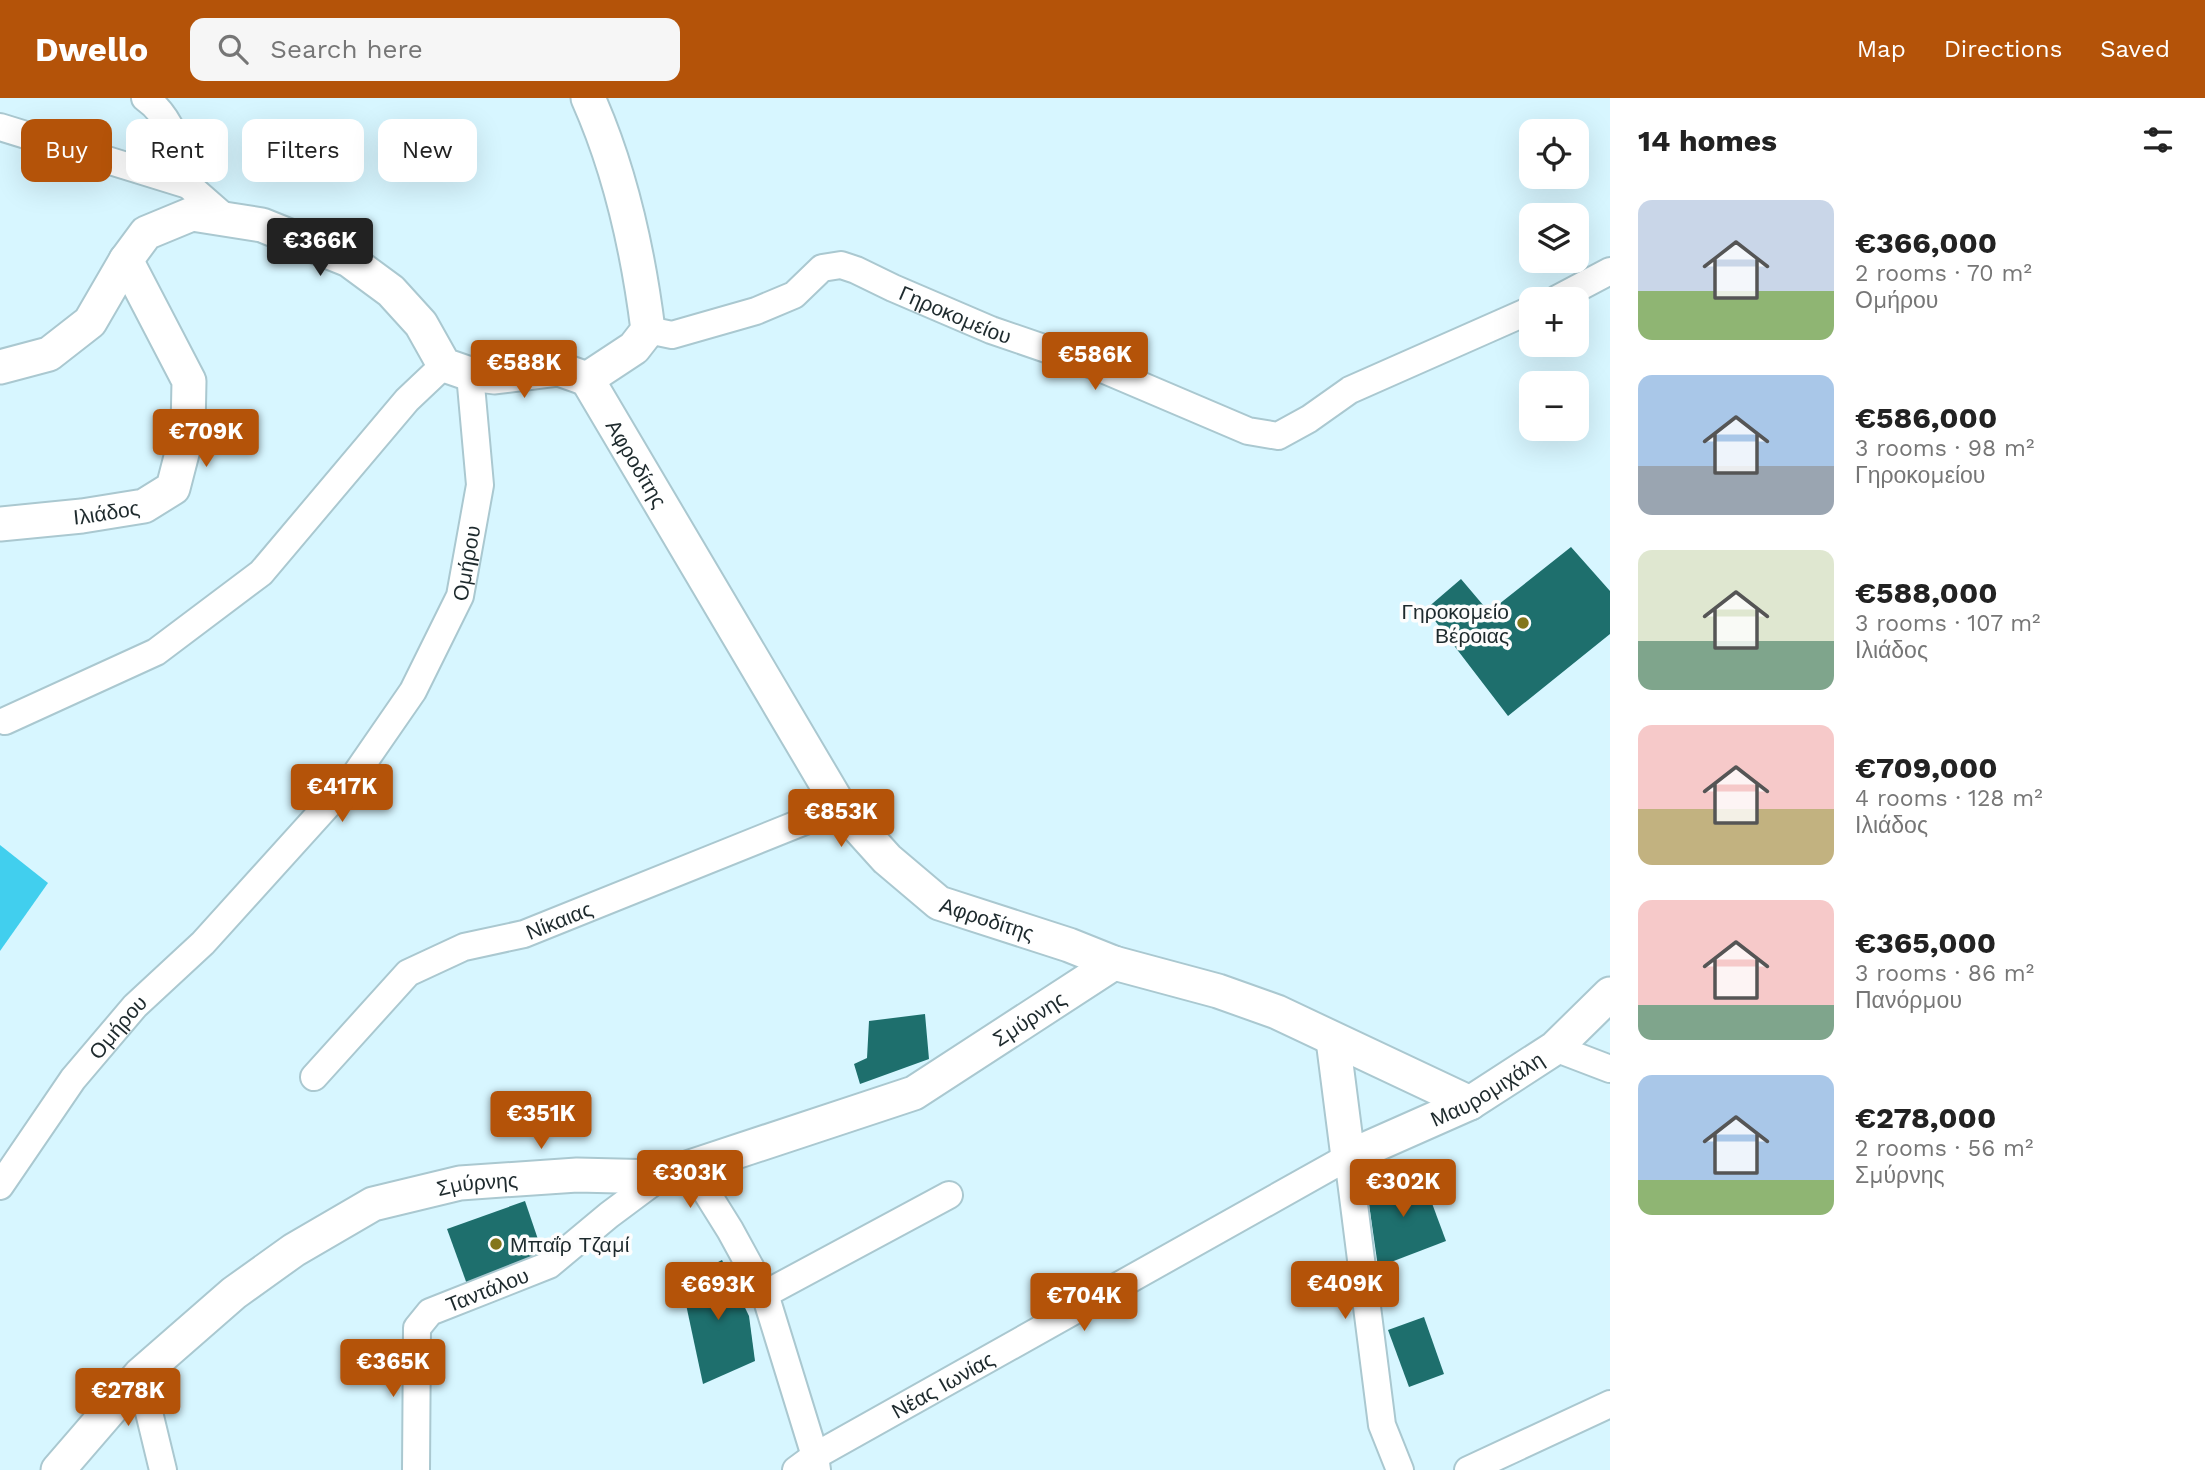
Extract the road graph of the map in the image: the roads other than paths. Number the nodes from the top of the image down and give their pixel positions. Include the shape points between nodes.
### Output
1 (145, 98) edge
2 (588, 98) edge
3 (0, 127) edge
4 (188, 184) junction
5 (228, 220) junction
6 (126, 260) junction
7 (1610, 271) edge
8 (1579, 287) edge
9 (1519, 315) edge
10 (648, 330) junction
11 (0, 367) edge
12 (457, 370) junction
13 (587, 379) junction
14 (0, 524) edge
15 (5, 721) dead end
16 (839, 807) junction
17 (1114, 963) junction
18 (1610, 994) edge
19 (1333, 1040) junction
20 (1555, 1048) junction
21 (1610, 1069) edge
22 (314, 1077) dead end
23 (1470, 1103) junction
24 (1348, 1157) junction
25 (690, 1166) junction
26 (660, 1177) junction
27 (0, 1186) edge
28 (948, 1195) dead end
29 (765, 1294) junction
30 (140, 1374) junction
31 (1610, 1404) edge
32 (809, 1465) edge
33 (58, 1470) edge
34 (163, 1470) edge
35 (416, 1470) edge
36 (1400, 1470) edge
37 (1468, 1470) edge

1 - 4 street via 166,119
2 - 10 street via 605,136 632,231
3 - 4 street
4 - 5 street
5 - 6 street, Ομήρου via 192,214 146,233
5 - 12 street, Ομήρου via 262,225 349,260 391,291
6 - 11 street, Ομήρου via 90,322 49,354
6 - 14 street, Ιλιάδος via 190,381 188,430 173,488 144,506
7 - 8 street
9 - 10 street, Γηροκομείου via 1350,390 1278,436 1248,431 1093,365 991,330 841,265 822,268 794,295 756,311 672,335
10 - 13 street via 634,348
12 - 13 street via 495,377 559,369
12 - 15 street via 407,400 261,573 156,652
12 - 27 street, Ομήρου via 480,485 460,596 413,691 355,775 203,943 135,1006 90,1058
13 - 16 street, Αφροδίτης
16 - 17 street, Αφροδίτης via 887,859 939,903
16 - 22 street, Νίκαιας via 524,934 464,947 408,973
17 - 19 street, Αφροδίτης via 1218,991 1277,1012
17 - 25 street, Σμύρνης via 914,1093
18 - 20 street, Μαυρομιχάλη
19 - 23 street, Αφροδίτης
19 - 24 street
20 - 21 street
20 - 23 street, Μαυρομιχάλη
23 - 24 street, Μαυρομιχάλη
24 - 32 street, Νέας Ιωνίας
24 - 36 street via 1382,1424
25 - 26 street, Σμύρνης
25 - 29 street
26 - 30 street, Σμύρνης via 577,1175 460,1183 373,1204 294,1250 233,1293
26 - 35 street, Ταντάλου via 549,1265 430,1312 417,1328
28 - 29 street
29 - 32 street
30 - 33 street, Σμύρνης
30 - 34 street
31 - 37 street

